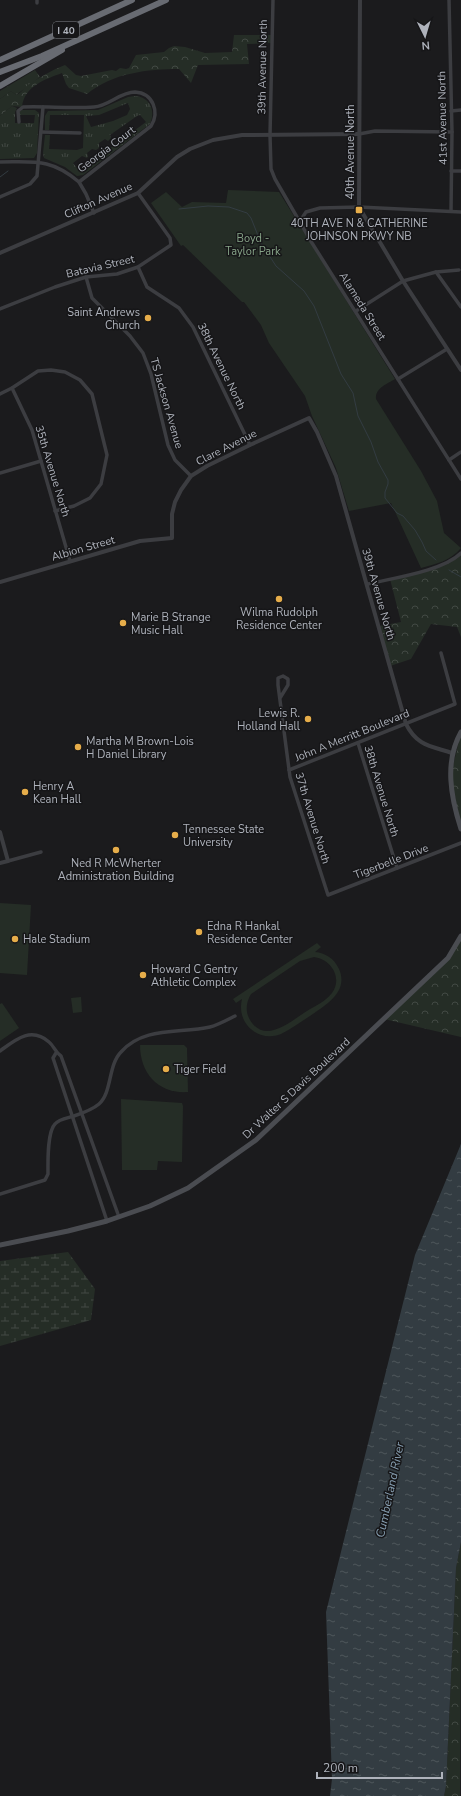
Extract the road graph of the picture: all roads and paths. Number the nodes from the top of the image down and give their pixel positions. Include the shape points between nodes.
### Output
1 (132, 0) edge
2 (166, 0) edge
3 (272, 0) edge
4 (360, 0) edge
5 (449, 0) edge
6 (82, 37) junction
7 (0, 60) edge
8 (0, 72) edge
9 (0, 86) edge
10 (43, 107) junction
11 (461, 110) edge
12 (451, 111) junction
13 (18, 122) dead end
14 (41, 132) junction
15 (452, 132) junction
16 (80, 133) dead end
17 (359, 134) junction
18 (270, 135) junction
19 (0, 162) edge
20 (39, 162) junction
21 (452, 171) junction
22 (461, 171) edge
23 (79, 182) junction
24 (138, 193) junction
25 (0, 197) edge
26 (359, 207) junction
27 (451, 211) junction
28 (461, 212) edge
29 (94, 213) junction
30 (300, 221) junction
31 (0, 253) edge
32 (138, 267) junction
33 (459, 270) dead end
34 (436, 272) junction
35 (86, 277) junction
36 (403, 281) junction
37 (461, 308) edge
38 (0, 309) edge
39 (356, 312) junction
40 (447, 348) junction
41 (461, 370) edge
42 (398, 380) junction
43 (12, 388) junction
44 (0, 394) edge
45 (309, 418) joint
46 (250, 444) junction
47 (461, 452) edge
48 (449, 460) junction
49 (41, 461) junction
50 (0, 473) edge
51 (191, 476) junction
52 (461, 479) edge
53 (55, 510) junction
54 (172, 538) joint
55 (461, 553) edge
56 (70, 561) junction
57 (0, 580) edge
58 (368, 584) junction
59 (441, 653) dead end
60 (280, 698) junction
61 (406, 724) junction
62 (461, 732) edge
63 (358, 743) junction
64 (452, 753) junction
65 (289, 770) junction
66 (461, 829) edge
67 (0, 832) edge
68 (461, 843) edge
69 (41, 852) dead end
70 (8, 861) junction
71 (0, 863) edge
72 (397, 868) junction
73 (328, 895) joint
74 (461, 936) edge
75 (235, 1016) dead end
76 (0, 1051) edge
77 (56, 1053) junction
78 (81, 1113) junction
79 (72, 1116) junction
80 (0, 1194) edge
81 (119, 1217) junction
82 (107, 1221) junction
83 (0, 1245) edge

1 - 7 highway, I 40
2 - 6 highway, I 40
3 - 18 street, 39th Avenue North
4 - 17 street, 40th Avenue North
5 - 12 street, 41st Avenue North
6 - 8 highway, I 40
6 - 9 highway
10 - 13 street via 21,108 18,111
10 - 14 street
10 - 23 street, Georgia Court via 97,107 134,92 144,95 152,102 156,115 151,126
11 - 12 street
12 - 15 street, 41st Avenue North
14 - 16 street
14 - 20 street
15 - 17 street via 375,130
15 - 21 street, 41st Avenue North
17 - 18 street, Clifton Avenue
17 - 26 street, 40th Avenue North
18 - 24 street, Clifton Avenue via 218,138 190,149 168,164
18 - 30 street, Alameda Street via 271,169 280,190
19 - 20 street
20 - 23 street via 60,168
20 - 25 street via 38,174 33,182
21 - 22 street
21 - 27 street, 41st Avenue North
23 - 29 street, Georgia Court
24 - 29 street, Clifton Avenue
24 - 32 street, Batavia Street via 170,238 171,245
26 - 27 street
26 - 30 street via 310,210
26 - 36 street, 40th Avenue North
27 - 28 street
29 - 31 street, Clifton Avenue
30 - 39 street, Alameda Street
32 - 35 street, Batavia Street via 117,274
32 - 46 street, 38th Avenue North via 147,287 179,308 193,326
33 - 34 street
34 - 36 street
34 - 37 street
35 - 38 street, Batavia Street
35 - 51 street, TS Jackson Avenue via 92,298 130,336 143,353 151,374 168,445 175,460
36 - 39 street
36 - 40 street, 40th Avenue North
39 - 42 street, Alameda Street
40 - 41 street, 40th Avenue North
40 - 42 street
42 - 48 street, Alameda Street
43 - 44 street
43 - 49 street, 35th Avenue North via 32,430
43 - 53 street via 38,371 51,370 65,372 80,380 92,394 108,455 101,484 90,498 74,506
45 - 46 street, Clare Avenue
45 - 58 street, 39th Avenue North via 336,476
46 - 51 street, Clare Avenue
47 - 48 street
48 - 52 street, Alameda Street
49 - 50 street
49 - 53 street, 35th Avenue North
51 - 54 street, Clare Avenue via 175,502
53 - 56 street, 35th Avenue North
54 - 56 street, Albion Street via 140,541
55 - 58 street via 438,567
56 - 57 street, Albion Street
58 - 61 street, 39th Avenue North
59 - 61 street, John A Merritt Boulevard via 455,704
60 - 60 street, 37th Avenue North via 289,684 288,679 283,676 278,680
60 - 65 street, 37th Avenue North
61 - 63 street, John A Merritt Boulevard
61 - 64 street, 39th Avenue North via 420,743
62 - 64 main road
63 - 65 street, John A Merritt Boulevard
63 - 72 street, 38th Avenue North
64 - 66 main road via 452,791
65 - 73 street, 37th Avenue North
67 - 70 street
68 - 72 street, Tigerbelle Drive
69 - 70 street
70 - 71 street
72 - 73 street, Tigerbelle Drive
74 - 81 main road, Dr Walter S Davis Boulevard via 448,958 256,1140 188,1188
75 - 78 street via 210,1027 160,1032 130,1044 120,1052 115,1061 101,1102
76 - 77 street via 22,1036 32,1034 47,1040
77 - 78 street via 61,1056
77 - 79 street via 53,1058
78 - 79 street
78 - 81 street
79 - 80 street via 56,1123 52,1128 46,1180
79 - 82 street
81 - 82 main road, Dr Walter S Davis Boulevard
82 - 83 main road, Dr Walter S Davis Boulevard

